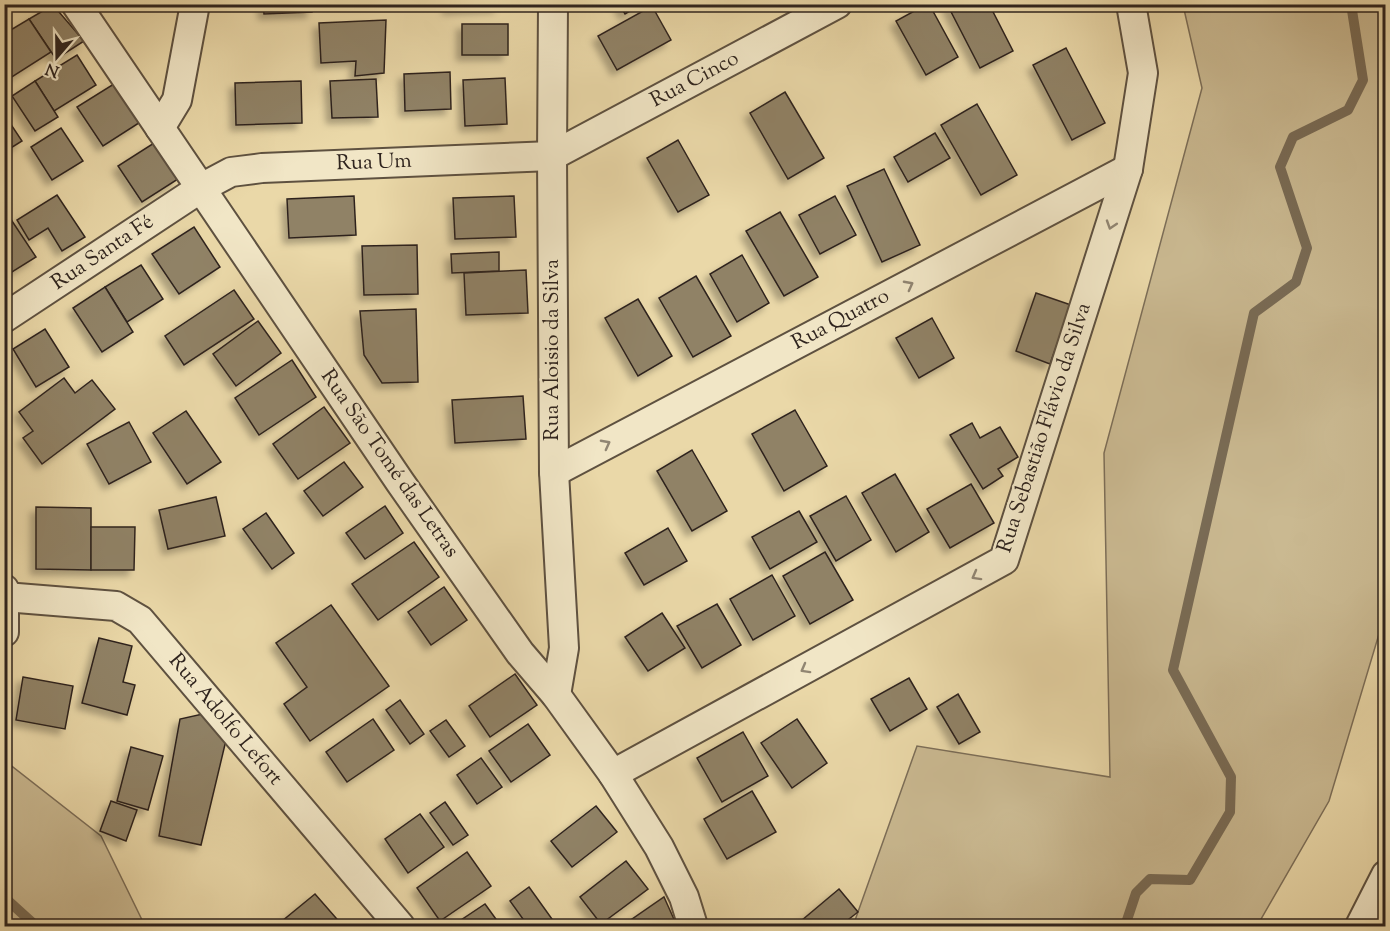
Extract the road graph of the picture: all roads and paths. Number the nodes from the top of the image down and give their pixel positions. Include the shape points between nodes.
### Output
1 (76, 4) edge
2 (195, 4) edge
3 (553, 4) edge
4 (837, 4) edge
5 (1131, 4) edge
6 (160, 128) junction
7 (552, 156) junction
8 (1128, 169) junction
9 (201, 188) junction
10 (4, 318) edge
11 (554, 472) junction
12 (4, 589) edge
13 (5, 597) edge
14 (4, 632) edge
15 (556, 695) junction
16 (613, 774) junction
17 (1386, 875) edge
18 (400, 927) edge
19 (693, 927) edge
20 (1360, 927) edge

1 - 6 street, Rua São Tomé das Letras
2 - 6 street via 177,100
3 - 7 street, Rua Aloisio da Silva
4 - 7 street, Rua Cinco
5 - 8 street, Rua Sebastião Flávio da Silva via 1143,73
6 - 9 street, Rua São Tomé das Letras
7 - 9 street, Rua Um via 262,168 231,172
7 - 11 street, Rua Aloisio da Silva
11 -> 8 street, Rua Quatro
8 -> 16 street, Rua Sebastião Flávio da Silva via 1004,560
9 - 10 street, Rua Santa Fé
9 - 15 street, Rua São Tomé das Letras via 400,482 520,652
11 - 15 street, Rua Aloisio da Silva via 564,648
12 - 13 street
13 - 14 street
13 - 18 street, Rua Adolfo Lefort via 116,606 141,621
15 - 16 street, Rua São Tomé das Letras
16 - 19 street, Rua São Tomé das Letras via 659,847 684,897
17 - 20 street

